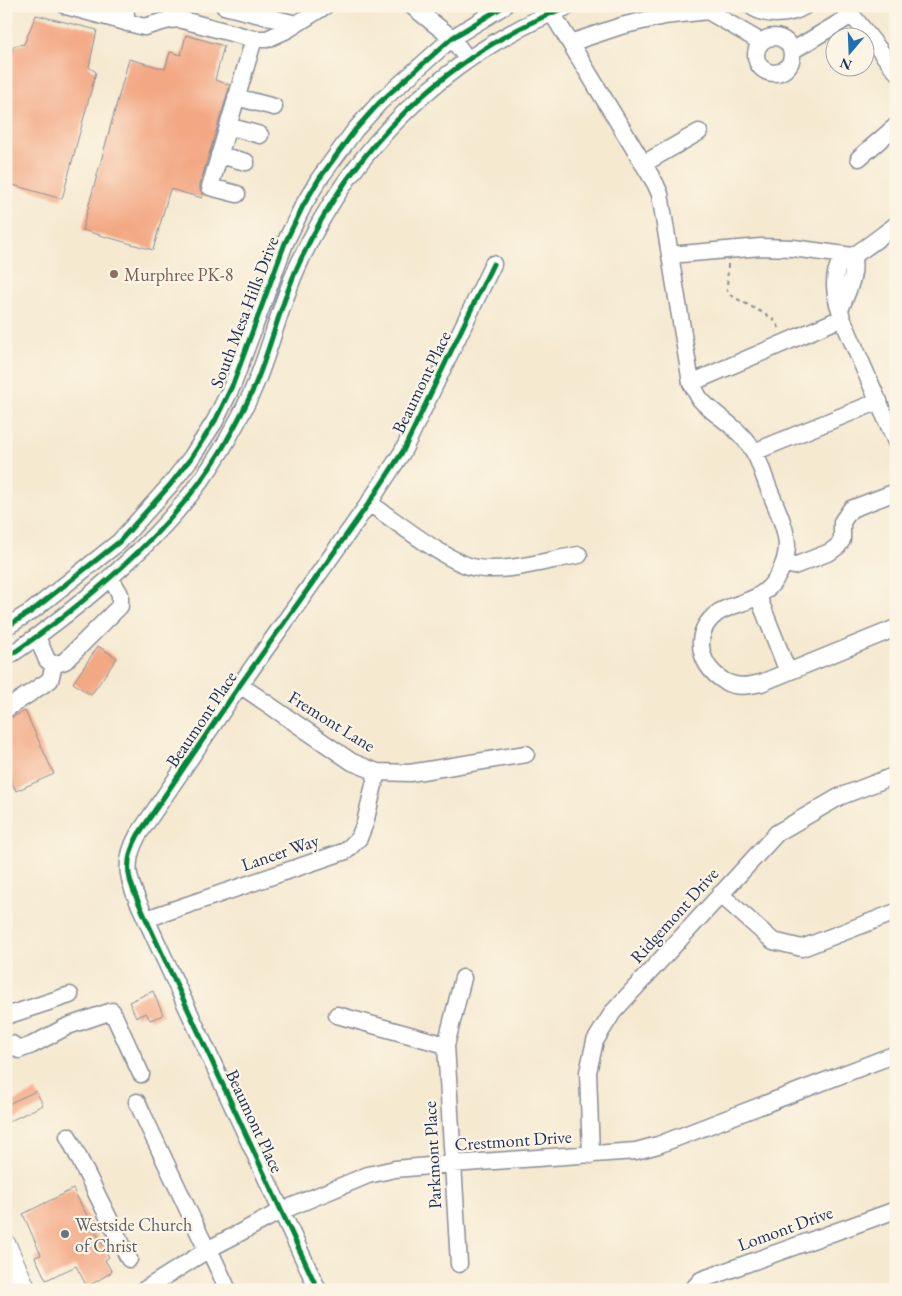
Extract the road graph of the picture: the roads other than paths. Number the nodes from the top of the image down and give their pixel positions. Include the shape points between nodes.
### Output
1 (66, 6) edge
2 (224, 6) edge
3 (325, 6) edge
4 (504, 6) edge
5 (570, 6) edge
6 (750, 6) edge
7 (806, 6) edge
8 (421, 9) edge
9 (181, 13) edge
10 (552, 13) junction
11 (126, 14) edge
12 (772, 14) junction
13 (296, 24) junction
14 (254, 38) junction
15 (452, 38) junction
16 (768, 39) junction
17 (570, 44) junction
18 (792, 51) junction
19 (468, 60) junction
20 (896, 71) edge
21 (236, 97) junction
22 (274, 107) dead end
23 (228, 126) junction
24 (896, 126) edge
25 (699, 132) dead end
26 (260, 135) dead end
27 (219, 155) junction
28 (859, 158) dead end
29 (246, 162) dead end
30 (643, 164) junction
31 (237, 194) dead end
32 (896, 225) edge
33 (670, 254) junction
34 (852, 256) junction
35 (493, 264) dead end
36 (841, 314) junction
37 (691, 383) junction
38 (879, 401) junction
39 (896, 442) edge
40 (754, 452) junction
41 (896, 492) edge
42 (369, 503) junction
43 (579, 555) dead end
44 (784, 564) junction
45 (110, 578) junction
46 (758, 596) junction
47 (32, 611) junction
48 (6, 627) edge
49 (896, 628) edge
50 (42, 634) junction
51 (6, 658) edge
52 (54, 665) junction
53 (788, 672) junction
54 (240, 685) junction
55 (6, 709) edge
56 (526, 754) dead end
57 (377, 772) junction
58 (896, 775) edge
59 (720, 894) junction
60 (896, 912) edge
61 (146, 919) junction
62 (463, 978) dead end
63 (70, 995) dead end
64 (337, 1015) dead end
65 (6, 1016) edge
66 (6, 1045) edge
67 (446, 1045) junction
68 (896, 1054) edge
69 (141, 1074) dead end
70 (137, 1102) dead end
71 (68, 1136) dead end
72 (591, 1155) junction
73 (452, 1164) junction
74 (896, 1210) edge
75 (281, 1211) junction
76 (6, 1246) edge
77 (208, 1250) junction
78 (128, 1259) dead end
79 (459, 1264) dead end
80 (152, 1288) edge
81 (26, 1290) edge
82 (228, 1290) edge
83 (318, 1290) edge
84 (692, 1290) edge

1 - 11 street
2 - 13 street
3 - 13 street
4 - 15 street, South Mesa Hills Drive
5 - 10 street, South Mesa Hills Drive
6 - 12 street
7 - 12 street via 793,12
8 - 15 street
9 - 11 street via 144,27
9 - 14 street
10 - 17 street
10 - 19 street, South Mesa Hills Drive
12 - 16 street
13 - 14 street via 267,39
14 - 21 street
15 - 19 street
15 - 47 street, South Mesa Hills Drive via 380,102 319,179 285,243 233,384 215,421 191,458 119,542
16 - 17 street via 708,11 664,16 621,26
16 - 18 street via 786,41
16 - 18 street via 757,47 756,60 769,73 787,69 791,64
17 - 30 street
18 - 20 street via 852,16
19 - 45 street, South Mesa Hills Drive via 412,104 381,135 331,203 296,268 255,385 221,450 183,503
21 - 22 street
21 - 23 street
23 - 26 street
23 - 27 street
24 - 28 street
25 - 30 street
27 - 29 street
27 - 31 street via 210,187
30 - 33 street via 660,194
32 - 34 street
33 - 34 street via 761,247
33 - 37 street
34 - 36 street via 842,261 837,269 836,298
35 - 42 street, Beaumont Place via 403,451
36 - 37 street
36 - 38 street
37 - 40 street via 700,399 738,432
38 - 39 street
38 - 40 street
40 - 44 street via 785,532
41 - 44 street via 851,509 842,522 842,540 830,552 794,566
42 - 43 street via 443,553 475,568 504,568
42 - 54 street, Beaumont Place
44 - 46 street via 767,589
45 - 50 street, South Mesa Hills Drive
45 - 52 street via 120,594 120,606 65,661
46 - 53 street
46 - 53 street via 719,612 707,624 701,642 704,661 710,670 736,686 761,683
47 - 48 street, South Mesa Hills Drive
47 - 50 street
49 - 53 street
50 - 51 street, South Mesa Hills Drive
50 - 52 street via 47,660
52 - 55 street via 50,680
54 - 57 street, Fremont Lane via 352,762
54 - 61 street, Beaumont Place via 132,847 128,872
56 - 57 street, Fremont Lane via 410,773
57 - 61 street, Lancer Way via 365,823 359,838 346,851
58 - 59 street, Ridgemont Drive via 838,797 776,833
59 - 60 street via 773,941 802,948
59 - 72 street, Ridgemont Drive via 613,1012 595,1041 588,1072
61 - 75 street, Beaumont Place
62 - 67 street, Parkmont Place
63 - 65 street
64 - 67 street
66 - 69 street via 12,1044 19,1050 68,1026 112,1011
67 - 73 street, Parkmont Place
68 - 72 street, Crestmont Drive via 658,1145 636,1151
70 - 77 street
71 - 78 street
72 - 73 street, Crestmont Drive
73 - 75 street, Crestmont Drive via 368,1175
73 - 79 street, Parkmont Place
74 - 84 street, Lomont Drive via 701,1280
75 - 77 street, Crestmont Drive
75 - 83 street, Beaumont Place
76 - 81 main road
77 - 80 street, Crestmont Drive
77 - 82 street

